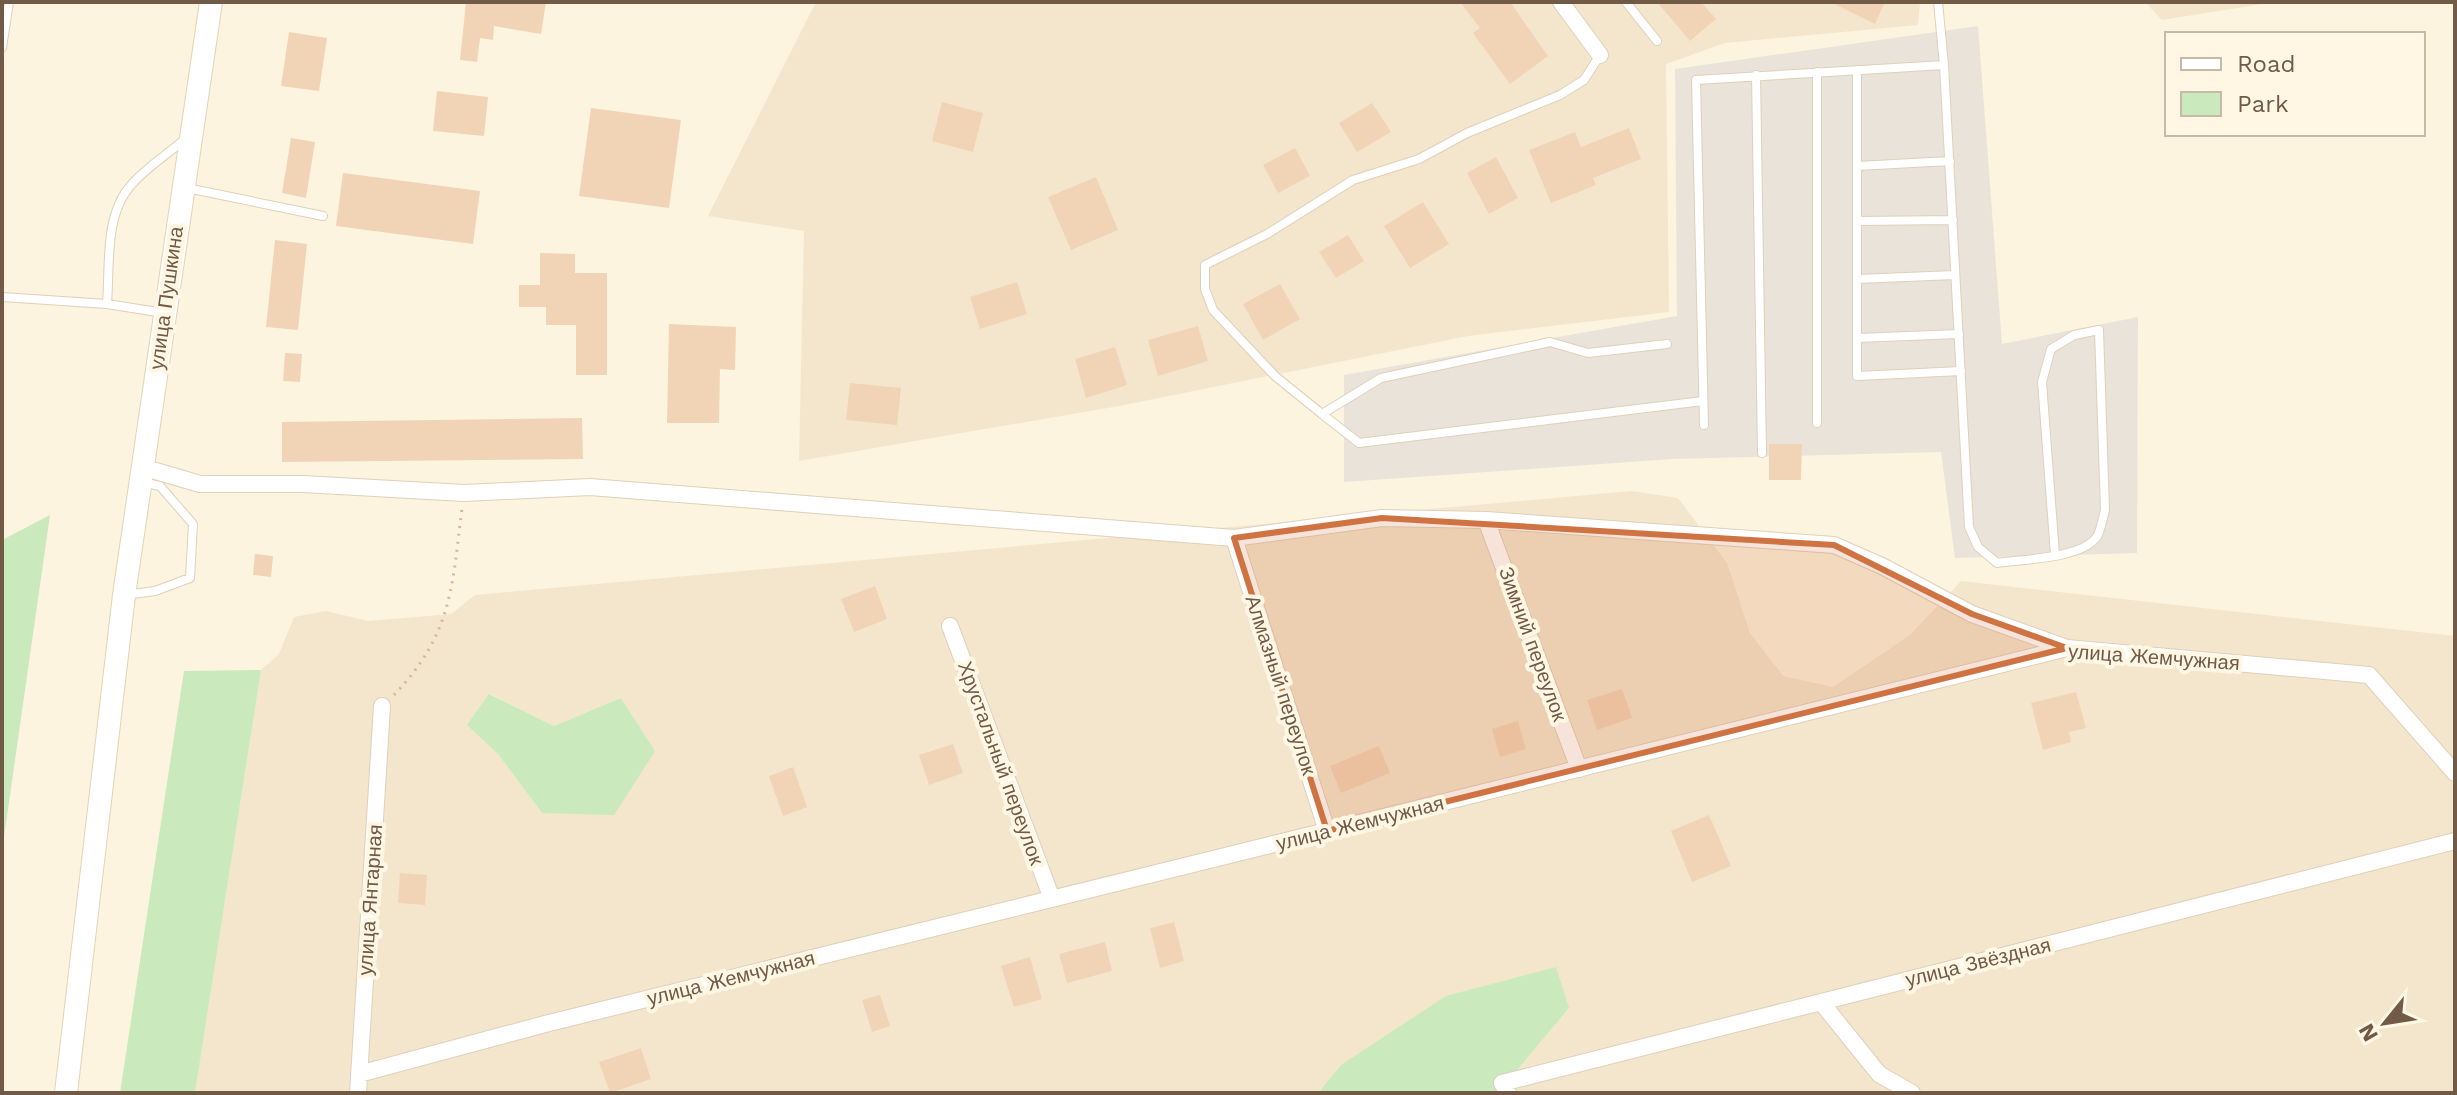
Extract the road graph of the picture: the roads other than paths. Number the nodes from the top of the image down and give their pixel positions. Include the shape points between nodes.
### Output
1 (9, 2) edge
2 (211, 2) edge
3 (1561, 2) edge
4 (1626, 2) edge
5 (1938, 2) edge
6 (1657, 41) dead end
7 (2, 48) edge
8 (1600, 55) joint
9 (1944, 65) junction
10 (1857, 70) junction
11 (1817, 72) junction
12 (1756, 75) junction
13 (190, 135) junction
14 (1950, 161) junction
15 (1857, 166) junction
16 (182, 187) junction
17 (323, 216) dead end
18 (1953, 220) junction
19 (1857, 221) junction
20 (1955, 275) junction
21 (1857, 279) junction
22 (2, 297) edge
23 (107, 304) junction
24 (164, 313) junction
25 (1959, 334) junction
26 (1857, 338) junction
27 (1667, 344) dead end
28 (1961, 371) junction
29 (1703, 401) junction
30 (1322, 414) junction
31 (1817, 423) dead end
32 (1704, 425) dead end
33 (1762, 453) dead end
34 (141, 474) junction
35 (1486, 520) junction
36 (1234, 538) junction
37 (2055, 555) junction
38 (124, 595) junction
39 (950, 626) dead end
40 (2067, 648) junction
41 (382, 706) road end
42 (1579, 769) junction
43 (2455, 773) edge
44 (1327, 831) junction
45 (2455, 841) edge
46 (1052, 899) junction
47 (1821, 1002) junction
48 (359, 1074) junction
49 (1505, 1088) edge
50 (66, 1093) edge
51 (358, 1093) edge
52 (1912, 1093) edge

1 - 7 lane
2 - 13 street, улица Пушкина
3 - 8 street
4 - 6 lane
5 - 9 lane
8 - 30 lane via 1584,80 1560,95 1419,159 1353,180 1205,265 1205,289 1213,310 1275,376
9 - 10 lane
9 - 14 lane
10 - 11 lane
10 - 15 lane
11 - 12 lane
11 - 31 lane
12 - 29 lane via 1696,80
12 - 33 lane
13 - 16 street, улица Пушкина
13 - 23 lane via 132,183 121,199 114,218
14 - 15 lane
14 - 18 lane
15 - 19 lane
16 - 17 lane
16 - 24 street, улица Пушкина
18 - 19 lane
18 - 20 lane
19 - 21 lane
20 - 21 lane
20 - 25 lane
21 - 26 lane
22 - 23 lane
23 - 24 lane
24 - 34 street, улица Пушкина
25 - 26 lane
25 - 28 lane
26 - 28 lane via 1857,376
27 - 30 lane via 1588,353 1550,342 1381,378
28 - 37 lane via 1969,527 1978,547 1997,563
29 - 30 lane via 1359,443
29 - 32 lane
34 - 36 street via 200,484 464,493 590,487
34 - 38 street, улица Пушкина
34 - 38 lane via 160,486 193,524 190,578
35 - 36 street via 1382,518
35 - 40 street via 1834,545 1972,614
35 - 42 street, Зимний переулок
36 - 44 street, Алмазный переулок
37 - 37 lane via 2042,382 2051,349 2074,335 2099,330 2105,510 2097,536 2077,551
38 - 50 street, улица Пушкина
39 - 46 street, Хрустальный переулок
40 - 42 street, улица Жемчужная
40 - 43 street, улица Жемчужная via 2369,675
41 - 48 street, улица Янтарная
42 - 44 street, улица Жемчужная
44 - 46 street, улица Жемчужная
45 - 47 street, улица Звёздная
46 - 48 street, улица Жемчужная
47 - 49 street, улица Звёздная
47 - 52 street via 1879,1074
48 - 51 street, улица Янтарная

